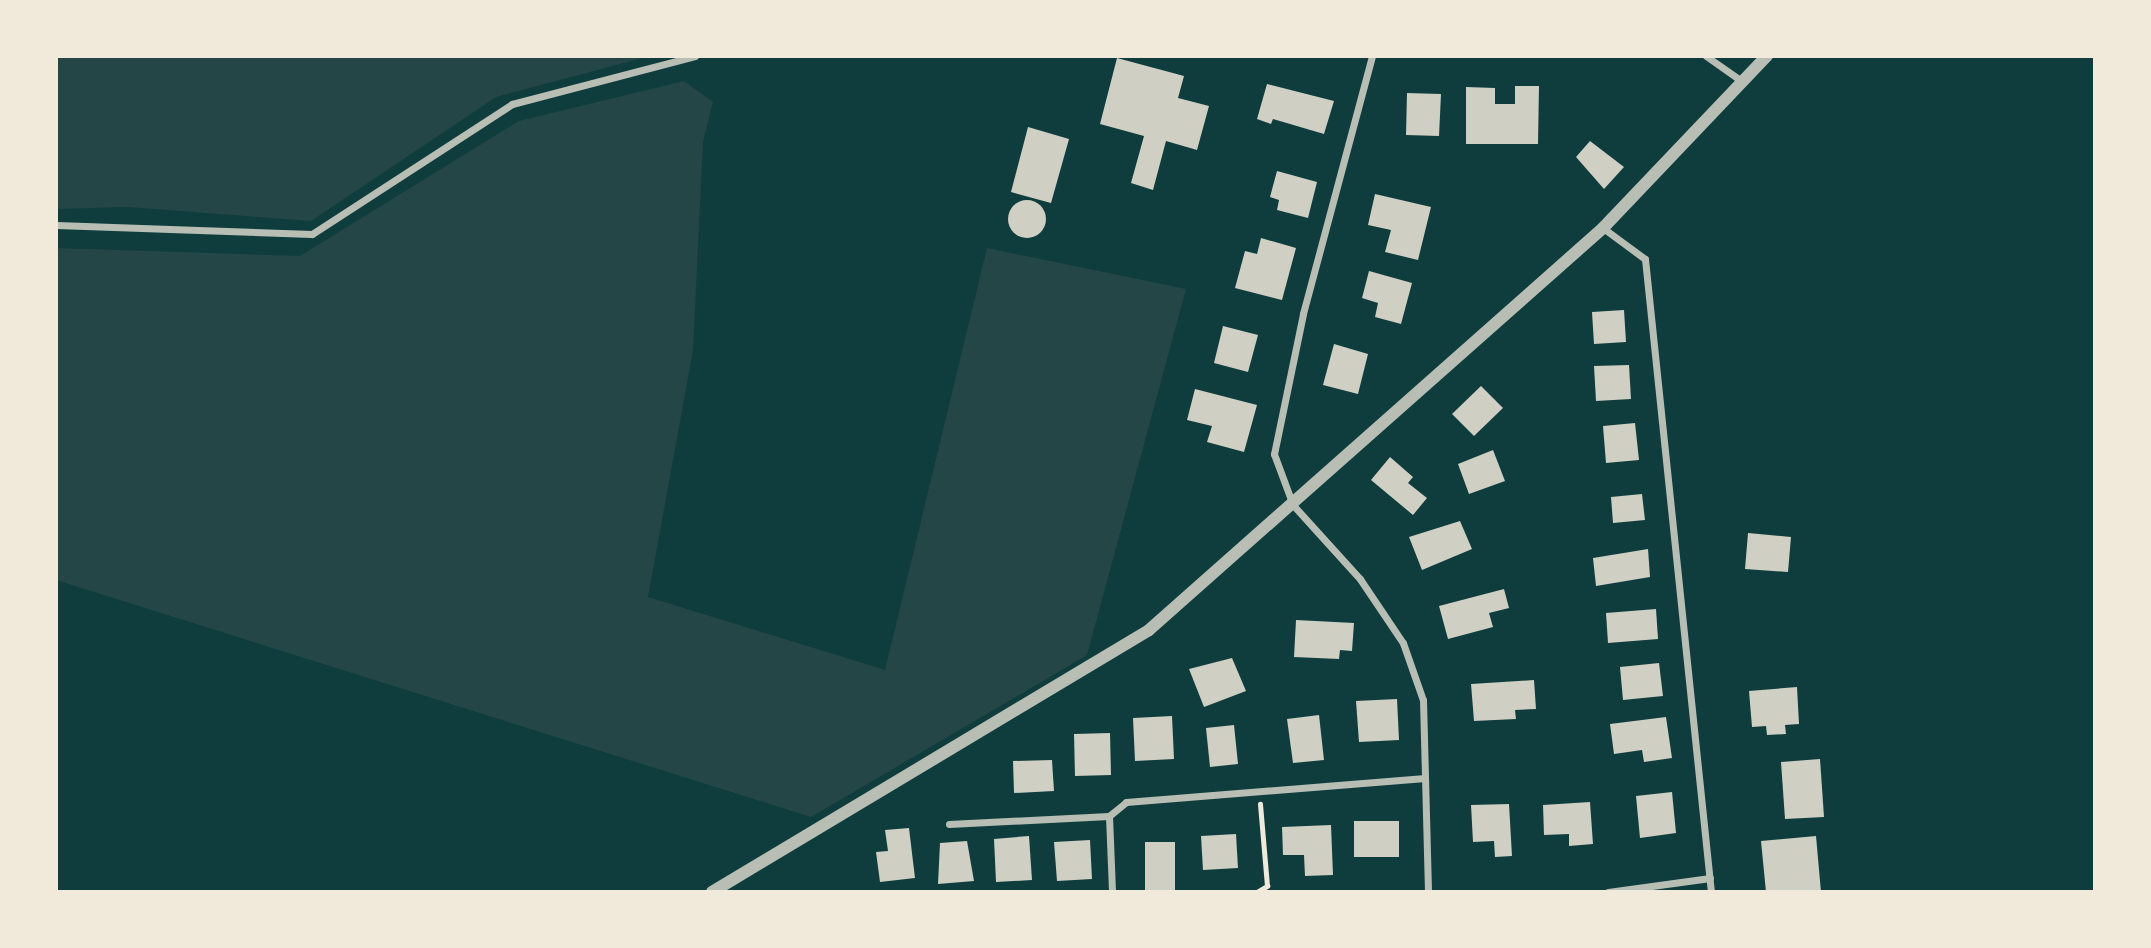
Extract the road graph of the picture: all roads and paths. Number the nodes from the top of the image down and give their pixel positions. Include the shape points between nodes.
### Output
1 (695, 56) edge
2 (1373, 56) edge
3 (1706, 56) edge
4 (1767, 56) edge
5 (1743, 82) junction
6 (56, 225) edge
7 (1603, 228) junction
8 (1293, 505) junction
9 (1425, 778) junction
10 (1259, 792) junction
11 (1109, 816) junction
12 (949, 824) dead end
13 (1710, 878) junction
14 (712, 892) edge
15 (1112, 892) edge
16 (1258, 892) edge
17 (1428, 892) edge
18 (1608, 892) edge
19 (1711, 892) edge

1 - 6 street via 512,104 312,234
2 - 8 street via 1303,314 1274,454
3 - 5 street
4 - 5 street
5 - 7 street
7 - 8 street
7 - 13 street via 1645,259
8 - 9 street via 1360,579 1403,643 1423,700
8 - 14 street via 1149,631
9 - 10 street
9 - 17 street
10 - 11 street via 1126,802
10 - 16 path via 1267,886
11 - 12 street
11 - 15 street
13 - 18 street
13 - 19 street

